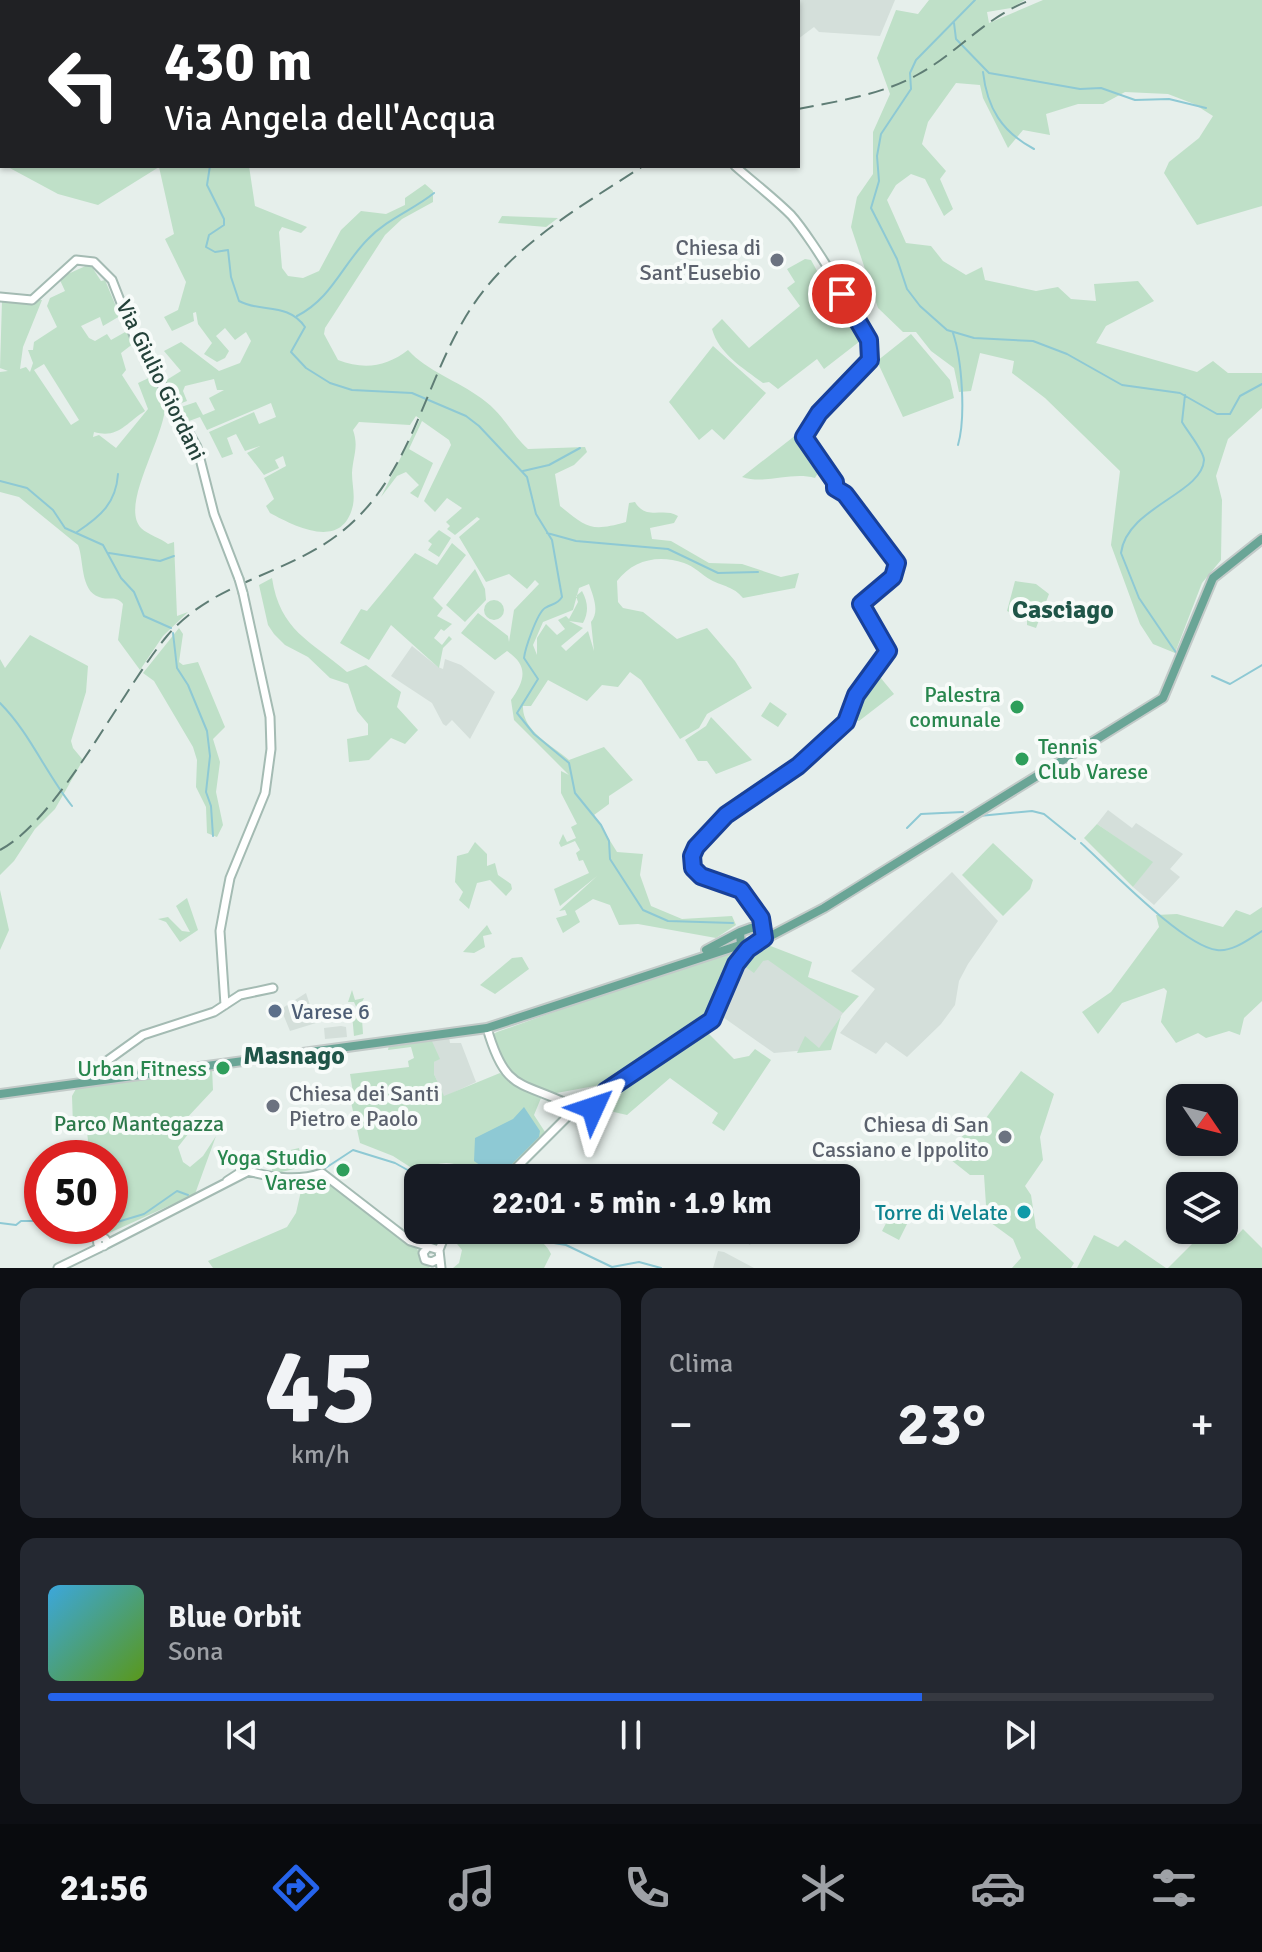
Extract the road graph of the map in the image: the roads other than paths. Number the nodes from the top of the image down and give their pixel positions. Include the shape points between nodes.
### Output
1 (737, 168) edge
2 (0, 297) edge
3 (1262, 539) edge
4 (756, 912) junction
5 (766, 925) junction
6 (789, 926) junction
7 (751, 928) junction
8 (740, 932) junction
9 (763, 940) junction
10 (752, 946) junction
11 (736, 947) junction
12 (693, 958) junction
13 (734, 968) junction
14 (273, 988) dead end
15 (226, 1002) junction
16 (487, 1028) junction
17 (90, 1080) junction
18 (0, 1094) edge
19 (591, 1102) junction
20 (576, 1108) junction
21 (521, 1164) edge
22 (268, 1177) junction
23 (227, 1181) junction
24 (434, 1257) edge
25 (58, 1268) edge

1 - 4 street via 792,217 869,340 870,360 805,431 808,445 897,563 893,577 861,604 888,651 856,695 846,722 798,766 726,815 692,856 696,873 741,890
2 - 15 street, Via Giulio Giordani, bridge via 32,300 69,263 94,262 110,276 134,336 197,447 242,593 272,746 265,793 230,878 220,931
3 - 6 main road via 1213,578 1163,698
4 - 5 street
4 - 7 street
5 - 6 main road
5 - 7 main road
5 - 9 main road
6 - 9 main road
7 - 8 main road
8 - 11 main road
8 - 12 main road
9 - 10 main road
10 - 11 main road
10 - 13 street
11 - 12 main road
11 - 13 street
12 - 16 main road
13 - 19 street via 712,1020
14 - 15 street
15 - 17 street via 143,1035
16 - 17 main road
16 - 20 street via 496,1059 513,1082
17 - 18 main road
19 - 20 street
19 - 20 street via 588,1115
20 - 21 street
22 - 23 street
22 - 23 street via 243,1170
22 - 24 street via 305,1179 322,1173
23 - 25 street

